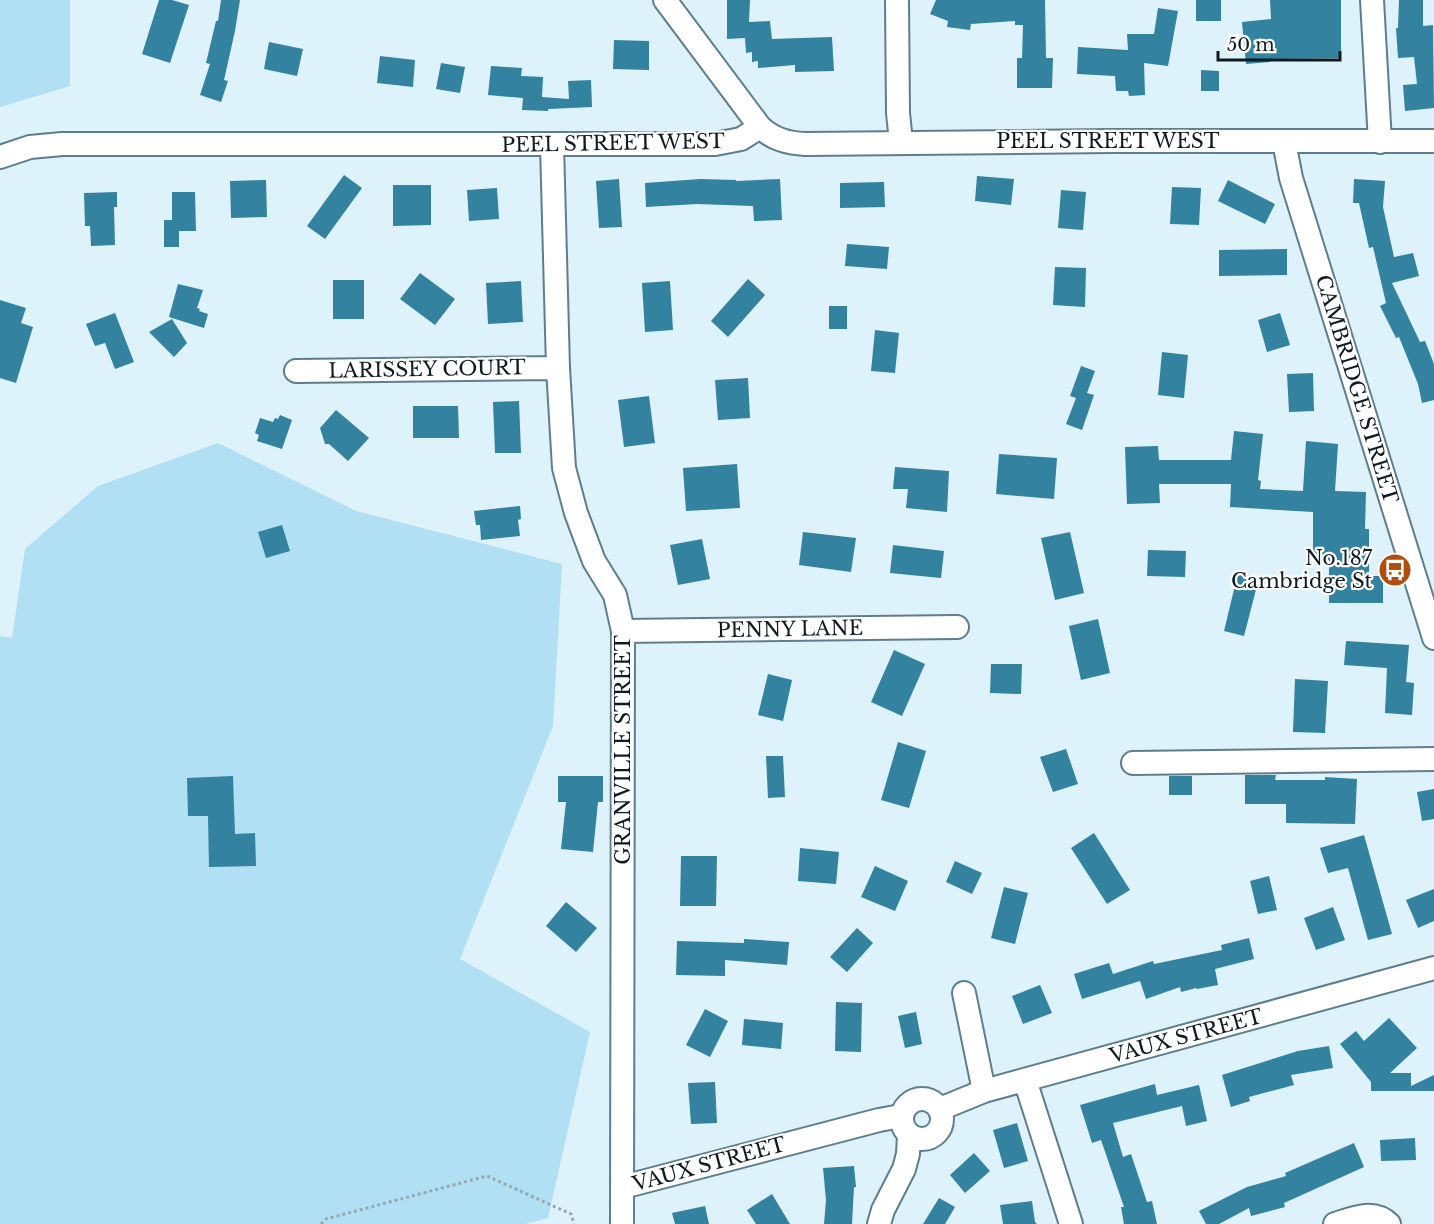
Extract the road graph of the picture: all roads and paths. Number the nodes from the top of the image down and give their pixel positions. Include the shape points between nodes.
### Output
1 (665, 0) edge
2 (897, 0) edge
3 (1372, 0) edge
4 (760, 127) junction
5 (1286, 141) junction
6 (1434, 141) edge
7 (901, 142) junction
8 (1380, 142) junction
9 (552, 145) junction
10 (0, 157) edge
11 (558, 368) junction
12 (296, 371) dead end
13 (957, 627) dead end
14 (623, 631) junction
15 (1434, 638) edge
16 (1434, 759) edge
17 (1133, 764) dead end
18 (1434, 968) edge
19 (964, 993) dead end
20 (1025, 1080) junction
21 (984, 1091) junction
22 (940, 1109) junction
23 (905, 1126) junction
24 (623, 1187) junction
25 (321, 1224) edge
26 (574, 1224) edge
27 (622, 1224) edge
28 (879, 1224) edge
29 (1071, 1224) edge
30 (1335, 1224) edge
31 (1389, 1224) edge

1 - 4 street
2 - 7 street
3 - 8 street
4 - 7 street, PEEL STREET WEST via 777,138 797,143
4 - 9 street, PEEL STREET WEST via 741,139 715,144
5 - 7 street, PEEL STREET WEST
5 - 8 street, PEEL STREET WEST
5 - 15 street, CAMBRIDGE STREET via 1291,178
6 - 8 street, PEEL STREET WEST
9 - 10 street, PEEL STREET WEST via 62,144 30,147
9 - 11 street, GRANVILLE STREET
11 - 12 street, LARISSEY COURT
11 - 14 street, GRANVILLE STREET via 564,468 594,561 615,595
13 - 14 street, PENNY LANE
14 - 24 street, GRANVILLE STREET
16 - 17 street
18 - 20 street, VAUX STREET
19 - 21 street
20 - 21 street, VAUX STREET
20 - 29 street
21 - 22 street, VAUX STREET
22 - 23 street via 931,1100 918,1098 907,1104
22 - 23 street via 942,1123 935,1135 922,1139
23 - 24 street, VAUX STREET via 879,1120
23 - 28 street via 908,1154
24 - 27 street, GRANVILLE STREET
25 - 26 path via 326,1219 487,1176 571,1214
30 - 31 street via 1370,1215

